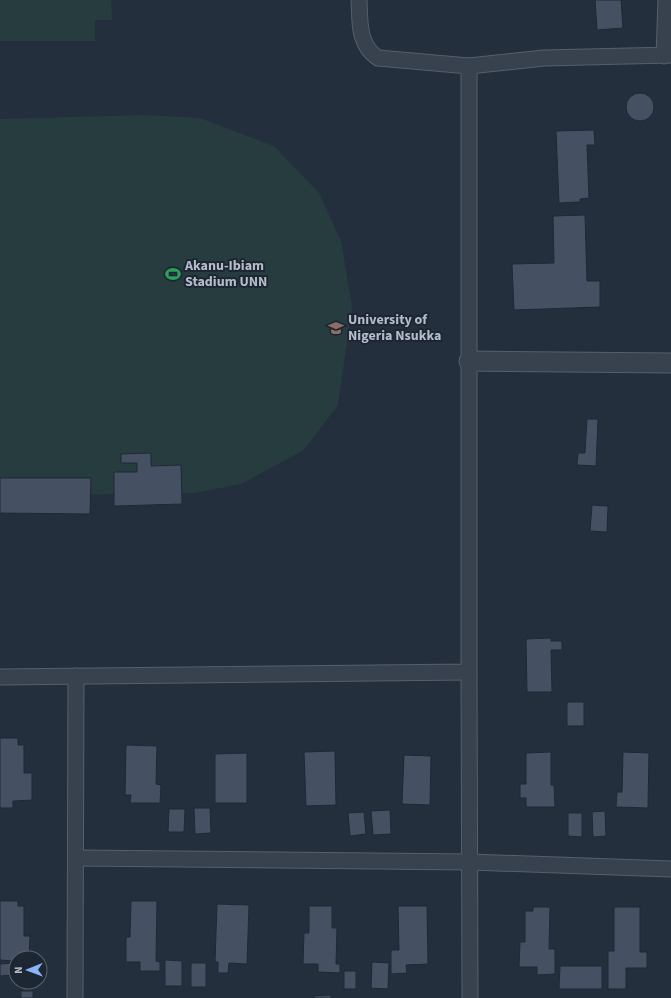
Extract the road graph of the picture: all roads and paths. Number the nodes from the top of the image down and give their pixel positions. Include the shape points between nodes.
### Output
1 (360, 0) edge
2 (666, 0) edge
3 (668, 56) edge
4 (469, 66) junction
5 (469, 361) junction
6 (671, 363) edge
7 (469, 672) junction
8 (76, 676) junction
9 (0, 677) edge
10 (76, 858) junction
11 (470, 862) junction
12 (671, 869) edge
13 (75, 998) edge
14 (470, 998) edge

1 - 4 street via 362,40 370,53 378,58
2 - 3 street
3 - 4 street via 544,58
4 - 5 street
5 - 6 street
5 - 7 street
7 - 8 street
7 - 11 street
8 - 9 street
8 - 10 street
10 - 11 street
10 - 13 street
11 - 12 street
11 - 14 street

